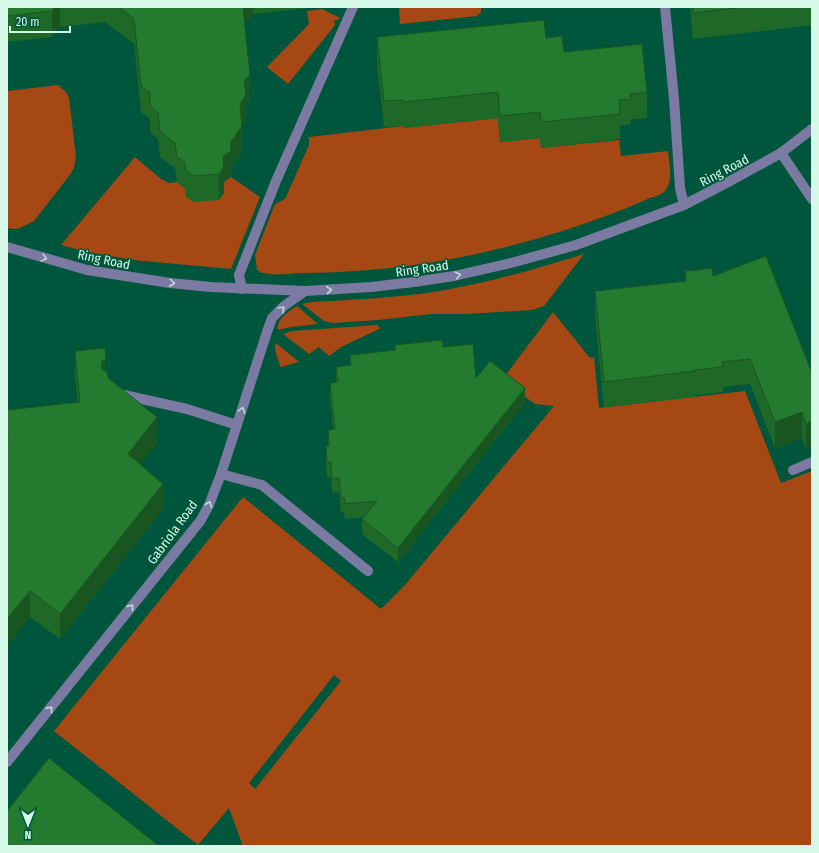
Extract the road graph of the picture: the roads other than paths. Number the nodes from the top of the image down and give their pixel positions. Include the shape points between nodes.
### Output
1 (353, 7) edge
2 (665, 7) edge
3 (812, 128) edge
4 (781, 153) junction
5 (812, 199) edge
6 (684, 205) junction
7 (7, 247) edge
8 (242, 289) junction
9 (305, 291) junction
10 (107, 391) edge
11 (237, 425) junction
12 (812, 462) edge
13 (793, 470) dead end
14 (221, 474) junction
15 (368, 571) dead end
16 (7, 762) edge

1 - 8 street via 276,181 239,275
2 - 6 street via 680,188
3 - 4 street, Ring Road
4 - 5 street
4 - 6 street, Ring Road
9 -> 6 street, Ring Road via 371,287 454,276 576,244
7 -> 8 street, Ring Road via 87,270 124,277
8 - 9 street, Ring Road
11 -> 9 street, Gabriola Road via 272,318
10 - 11 street
11 - 14 street, Gabriola Road
12 - 13 street
14 - 15 street via 262,485
16 -> 14 street, Gabriola Road via 201,520

